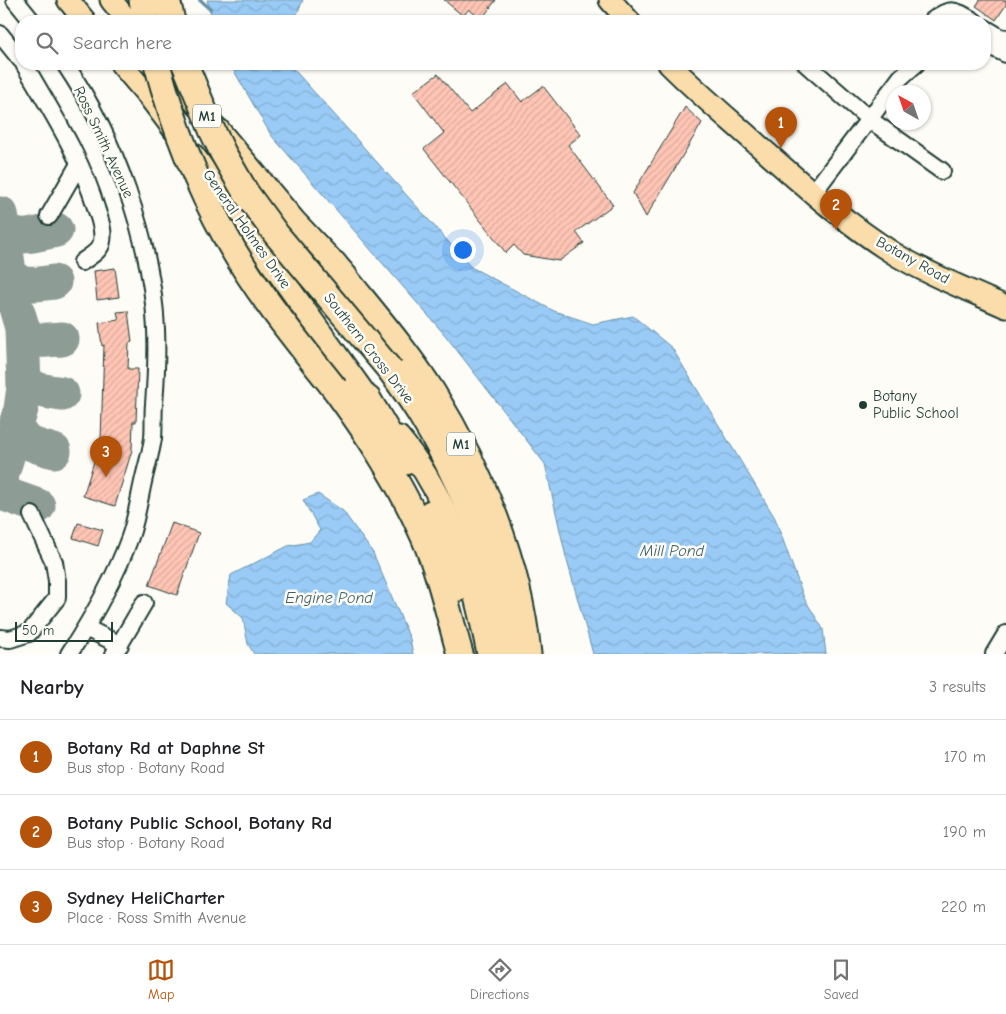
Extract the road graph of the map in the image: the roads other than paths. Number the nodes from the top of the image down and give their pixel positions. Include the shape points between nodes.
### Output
1 (15, 0) edge
2 (68, 0) edge
3 (111, 0) edge
4 (142, 0) edge
5 (167, 0) edge
6 (610, 0) edge
7 (27, 15) edge
8 (80, 15) edge
9 (123, 15) edge
10 (145, 15) edge
11 (171, 15) edge
12 (624, 15) edge
13 (939, 15) edge
14 (961, 15) edge
15 (991, 32) edge
16 (1, 36) edge
17 (1006, 38) edge
18 (991, 47) edge
19 (15, 53) edge
20 (1006, 54) edge
21 (27, 70) edge
22 (69, 70) edge
23 (126, 70) edge
24 (159, 70) edge
25 (168, 70) edge
26 (187, 70) edge
27 (675, 70) edge
28 (813, 70) edge
29 (903, 70) edge
30 (869, 119) junction
31 (79, 164) junction
32 (942, 171) dead end
33 (814, 193) junction
34 (49, 216) dead end
35 (82, 262) dead end
36 (334, 264) junction
37 (1006, 307) edge
38 (368, 399) junction
39 (32, 516) dead end
40 (144, 603) dead end
41 (86, 628) junction
42 (1006, 634) edge
43 (0, 638) edge
44 (117, 649) edge
45 (69, 654) edge
46 (460, 654) edge
47 (472, 654) edge
48 (488, 654) edge
49 (509, 654) edge
50 (528, 654) edge
51 (538, 654) edge
52 (994, 654) edge

1 - 7 street
2 - 8 main road
3 - 9 main road
4 - 10 highway
5 - 11 highway
6 - 12 main road
13 - 14 street via 951,10
15 - 17 street
16 - 19 street
18 - 20 street
21 - 31 street
22 - 41 street, Ross Smith Avenue via 100,126 134,208 156,327 153,430 130,536
23 - 38 main road, General Holmes Drive via 219,189
24 - 46 highway, M1, bridge via 177,126 226,238 284,325 376,446 398,485 424,538 441,584
25 - 36 main road, M1
26 - 49 highway, Southern Cross Drive / M1, bridge via 223,153 246,193 276,234 391,371 421,414 445,457 476,525 494,581
27 - 33 main road, Botany Road
28 - 30 street
29 - 30 street
30 - 32 street
30 - 33 street
31 - 34 street
31 - 35 street via 102,226 102,242 98,251
33 - 37 main road, Botany Road via 894,254
36 - 50 highway, M1 via 404,352 457,435 500,527 515,578
36 - 51 main road via 383,310 414,349 446,393 477,448 507,514 522,567
38 - 47 highway via 426,503 447,548 461,594
38 - 48 main road, General Holmes Drive via 415,455 438,497 465,559
39 - 43 street via 54,562 57,598 29,633 10,639
40 - 44 street
41 - 44 street
41 - 45 street, Ross Smith Avenue
42 - 52 street

